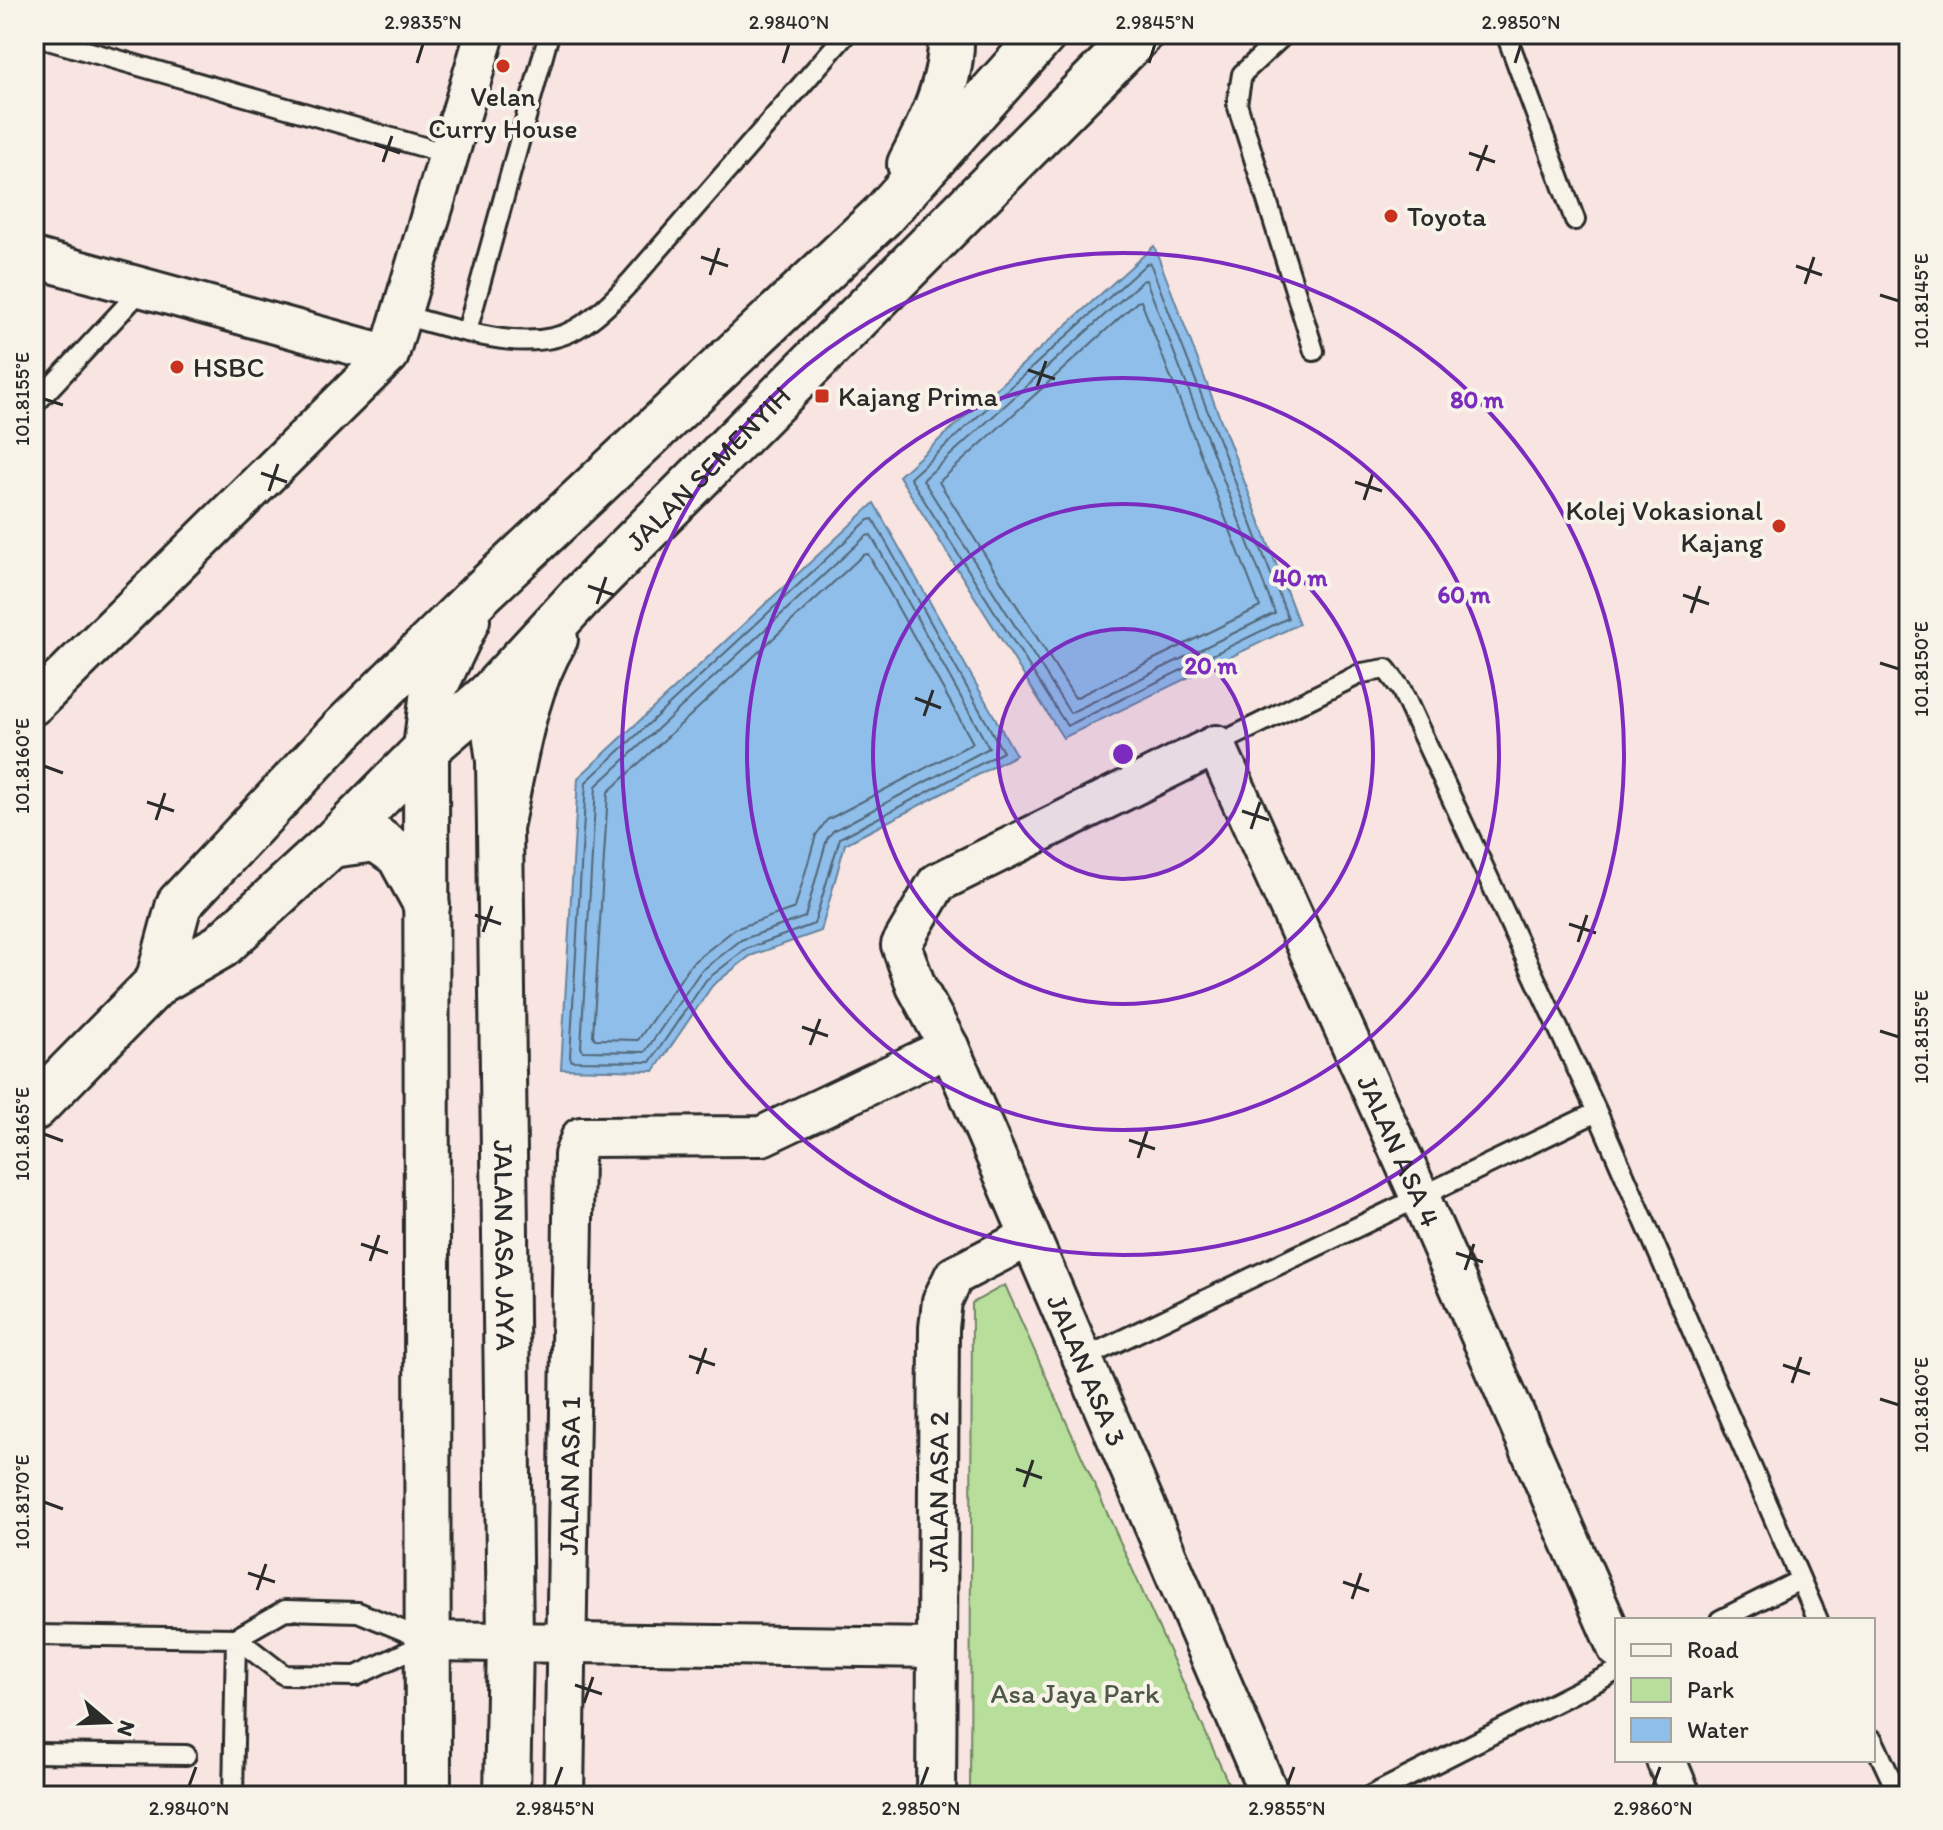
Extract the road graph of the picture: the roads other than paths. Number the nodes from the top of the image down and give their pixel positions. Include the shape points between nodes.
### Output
1 (485, 34) edge
2 (549, 34) edge
3 (846, 34) edge
4 (951, 34) edge
5 (1044, 34) edge
6 (1101, 34) edge
7 (1140, 34) edge
8 (1285, 34) edge
9 (1506, 34) edge
10 (34, 36) edge
11 (1082, 94) junction
12 (448, 154) junction
13 (882, 216) junction
14 (1575, 220) dead end
15 (34, 258) edge
16 (143, 288) junction
17 (401, 315) junction
18 (467, 331) junction
19 (1314, 351) dead end
20 (389, 355) junction
21 (34, 405) edge
22 (478, 596) junction
23 (578, 599) junction
24 (433, 691) junction
25 (490, 694) junction
26 (34, 705) edge
27 (342, 730) junction
28 (1216, 745) junction
29 (426, 749) junction
30 (500, 827) junction
31 (331, 845) junction
32 (427, 906) junction
33 (158, 982) junction
34 (949, 1047) junction
35 (34, 1108) edge
36 (1597, 1112) junction
37 (1420, 1197) junction
38 (1029, 1237) junction
39 (1082, 1359) junction
40 (1800, 1580) junction
41 (1724, 1618) edge
42 (1817, 1618) edge
43 (34, 1635) edge
44 (236, 1638) junction
45 (430, 1641) junction
46 (510, 1641) junction
47 (565, 1643) junction
48 (1615, 1643) edge
49 (937, 1648) junction
50 (1615, 1672) edge
51 (1875, 1744) edge
52 (34, 1753) edge
53 (186, 1755) dead end
54 (1667, 1762) edge
55 (233, 1796) edge
56 (428, 1796) edge
57 (507, 1796) edge
58 (564, 1796) edge
59 (936, 1796) edge
60 (1270, 1796) edge
61 (1370, 1796) edge
62 (1681, 1796) edge
63 (1899, 1796) edge

1 - 12 street
2 - 18 lane
3 - 18 lane via 632,280 584,323 562,336 533,341
4 - 13 main road via 952,55 928,129
5 - 13 main road, JALAN SEMENYIH
6 - 11 main road
7 - 11 main road, JALAN SEMENYIH
8 - 19 lane via 1242,74 1237,104
9 - 14 lane
10 - 12 lane
11 - 23 main road, JALAN SEMENYIH
12 - 17 street
13 - 22 main road, JALAN SEMENYIH
15 - 16 street
16 - 20 street
16 - 21 lane
17 - 18 lane
17 - 20 street
20 - 26 street
22 - 24 main road
22 - 27 main road, JALAN SEMENYIH
23 - 25 main road, JALAN SEMENYIH
23 - 30 main road via 543,659
24 - 25 main road via 462,688
24 - 27 main road
24 - 29 main road
25 - 29 main road, JALAN SEMENYIH
25 - 30 main road, JALAN ASA JAYA
27 - 33 main road, JALAN SEMENYIH via 179,904
28 - 34 street, JALAN ASA 3 via 937,883 901,945
28 - 36 lane via 1362,673 1386,669 1401,689
28 - 37 street, JALAN ASA 4
29 - 31 main road, JALAN SEMENYIH
29 - 32 main road
30 - 46 main road, JALAN ASA JAYA
31 - 32 main road via 376,839 399,855
31 - 33 main road, JALAN SEMENYIH via 221,946
32 - 45 main road
33 - 35 main road, JALAN SEMENYIH
34 - 38 street, JALAN ASA 3
34 - 47 street, JALAN ASA 1 via 762,1136 581,1137 574,1155
36 - 37 lane
36 - 40 lane
37 - 39 lane
37 - 48 street, JALAN ASA 4
38 - 39 street, JALAN ASA 3
38 - 49 street, JALAN ASA 2 via 954,1276 942,1301
39 - 60 street, JALAN ASA 3
40 - 41 lane
40 - 42 lane
43 - 44 lane
44 - 45 lane via 285,1610 358,1612
44 - 45 lane via 284,1675 342,1676 356,1676
44 - 55 lane
45 - 46 street
45 - 56 main road
46 - 47 street
46 - 57 main road, JALAN ASA JAYA
47 - 49 street
47 - 58 street, JALAN ASA 1
49 - 59 street, JALAN ASA 2
50 - 61 lane
51 - 63 lane
52 - 53 lane
54 - 62 street

